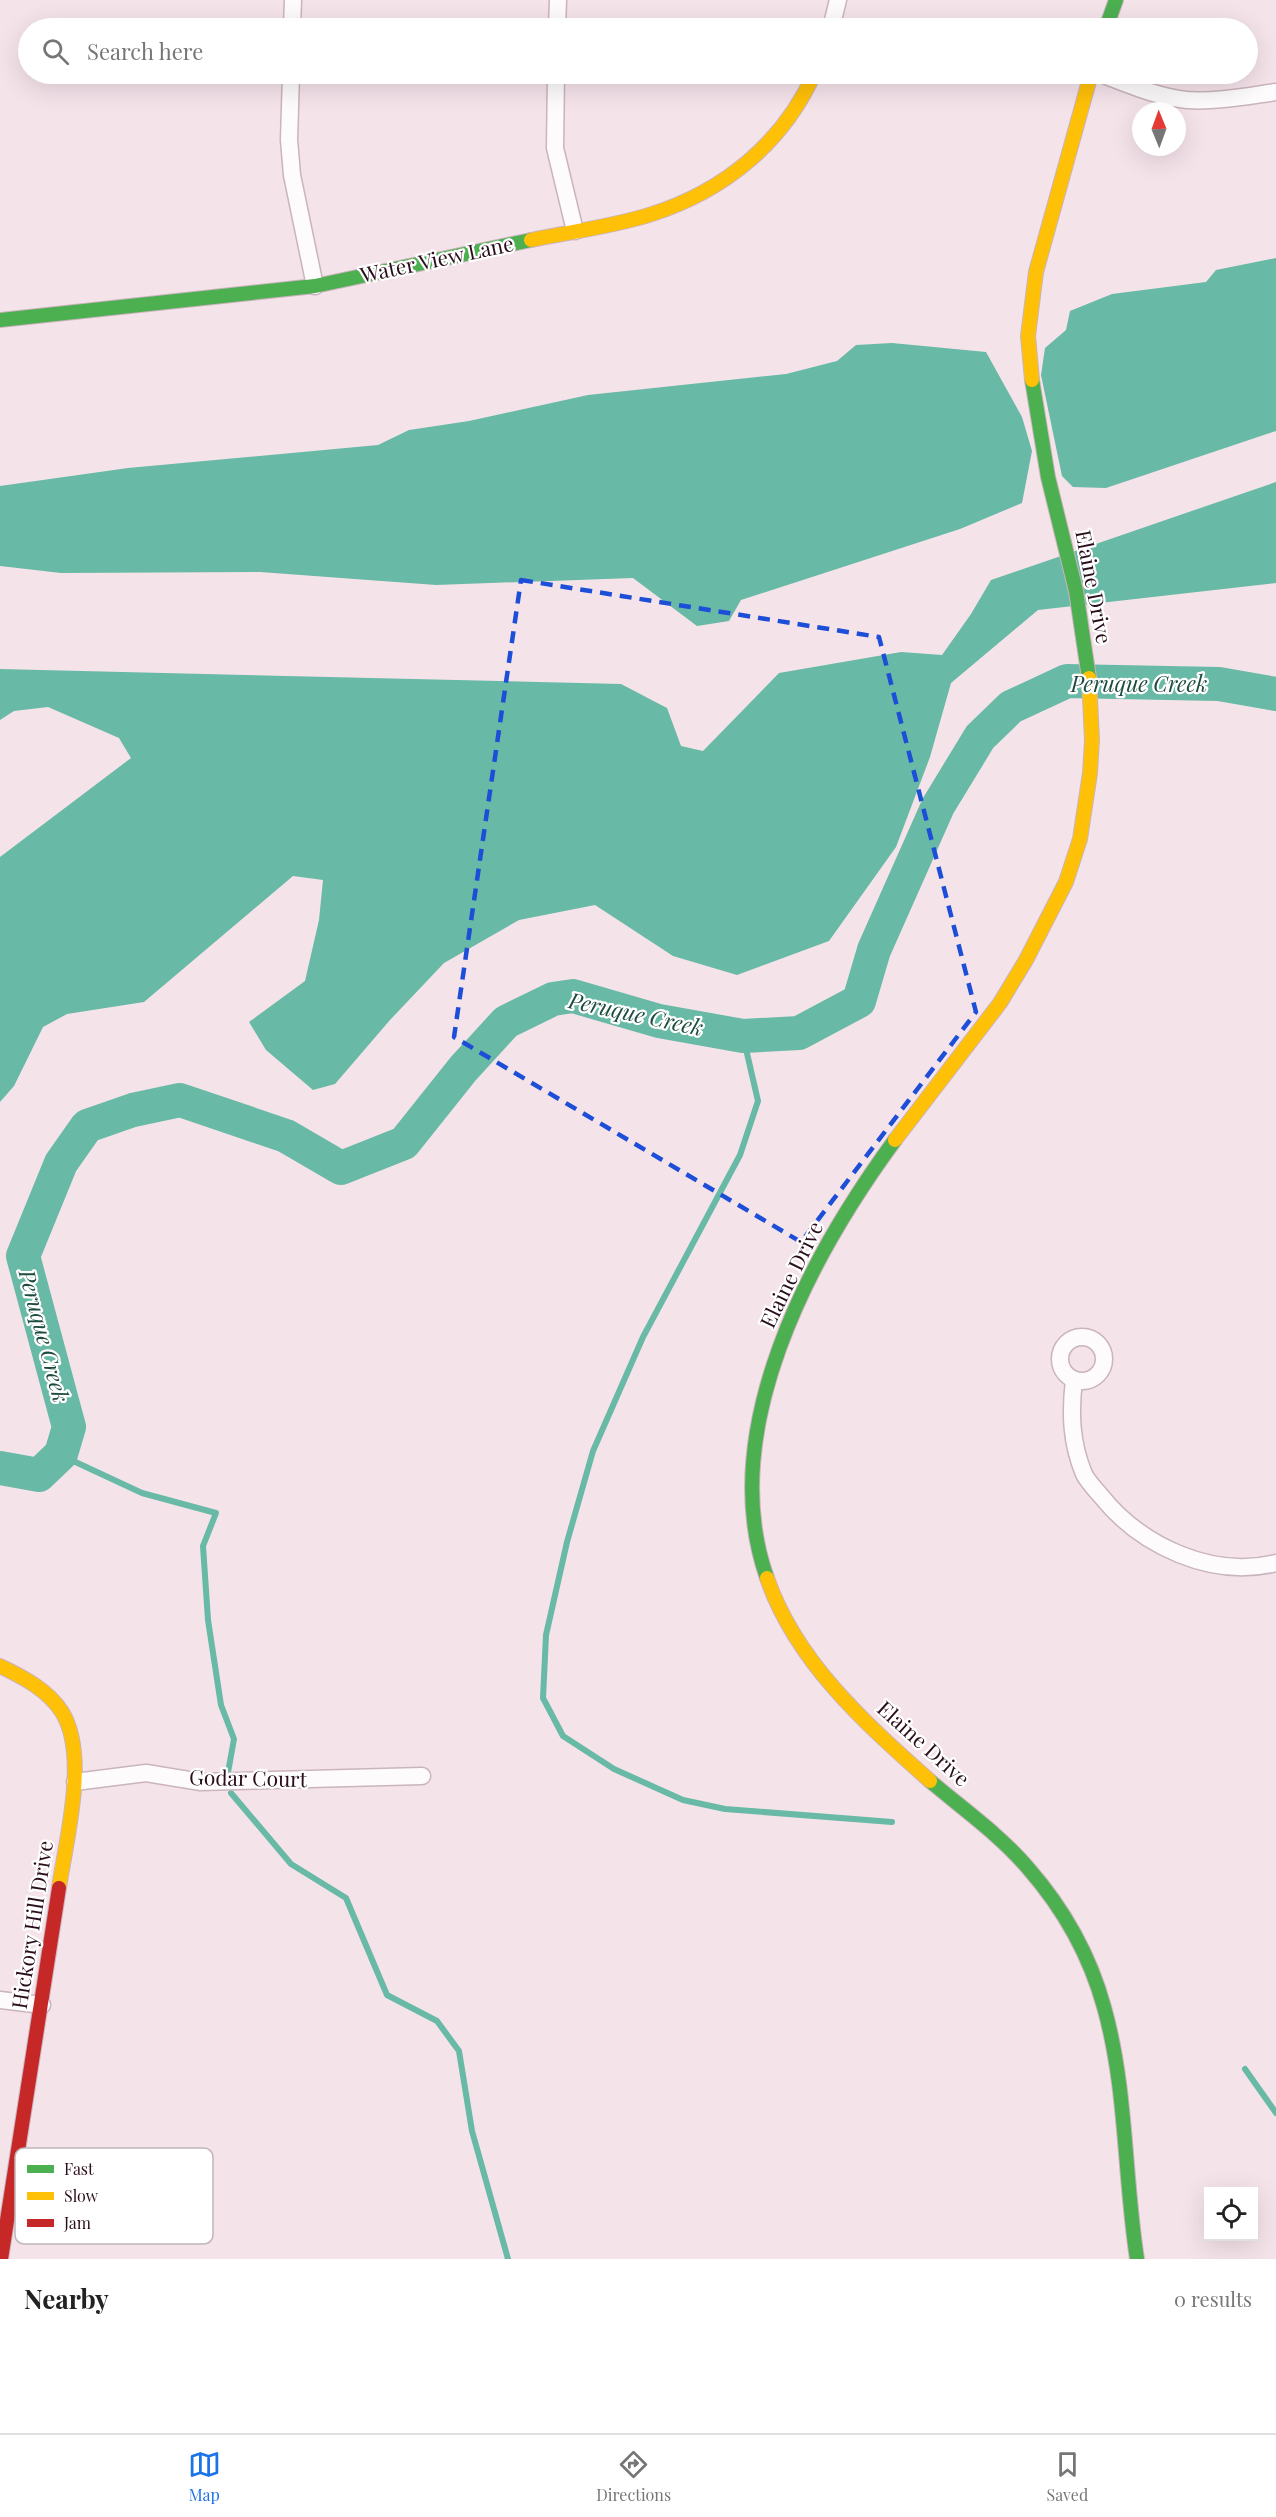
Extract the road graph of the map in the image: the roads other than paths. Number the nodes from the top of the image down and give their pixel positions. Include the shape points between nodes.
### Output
1 (293, 0) edge
2 (558, 0) edge
3 (838, 0) edge
4 (1116, 0) edge
5 (292, 18) edge
6 (557, 18) edge
7 (834, 18) edge
8 (1110, 18) edge
9 (291, 84) edge
10 (556, 84) edge
11 (809, 84) edge
12 (1089, 84) edge
13 (1128, 84) edge
14 (1276, 92) edge
15 (575, 231) junction
16 (315, 286) junction
17 (0, 320) edge
18 (1074, 1380) dead end
19 (1276, 1563) edge
20 (0, 1666) edge
21 (422, 1776) dead end
22 (75, 1782) junction
23 (0, 2000) edge
24 (42, 2005) junction
25 (19, 2148) edge
26 (15, 2172) edge
27 (1, 2259) edge
28 (1137, 2259) edge

1 - 5 street
2 - 6 street
3 - 7 street
4 - 8 street
9 - 16 street via 292,175
10 - 15 street via 555,148
11 - 15 street, Water View Lane via 768,145 712,188 652,214
12 - 28 street, Elaine Drive via 1039,255 1031,302 1029,357 1048,478 1079,606 1091,697 1091,785 1069,875 1031,952 983,1026 864,1186 806,1285 776,1357 761,1406 751,1462 752,1509 768,1582 808,1656 849,1706 1021,1860 1072,1929 1107,2015 1120,2083 1124,2159
13 - 14 street via 1186,100
15 - 16 street, Water View Lane
16 - 17 street, Water View Lane
18 - 19 street via 1072,1436 1085,1476 1117,1516 1157,1544 1203,1562 1233,1567
20 - 22 street, Hickory Hill Drive via 17,1673 46,1695 67,1722
21 - 22 street, Godar Court via 201,1782 146,1773
22 - 24 street, Hickory Hill Drive
23 - 24 street
24 - 25 street, Hickory Hill Drive
26 - 27 street, Hickory Hill Drive

